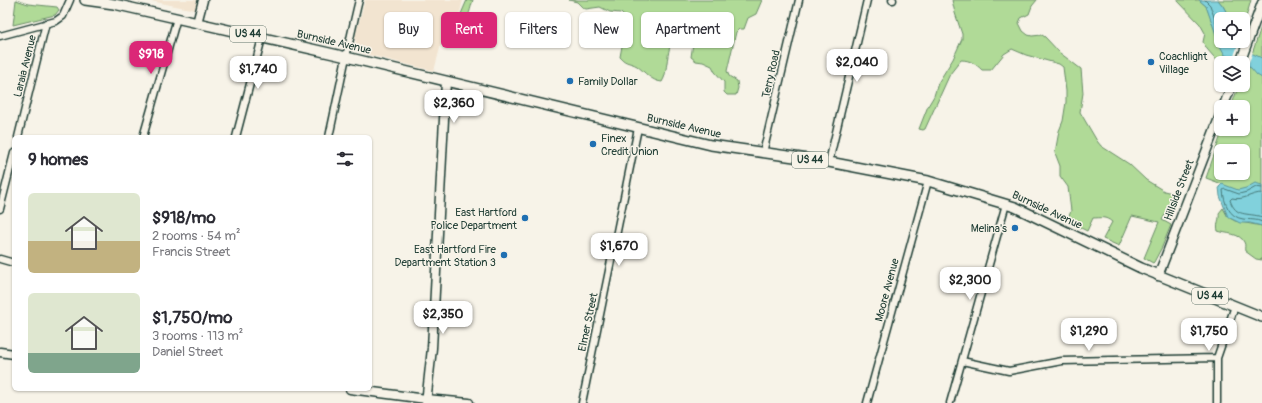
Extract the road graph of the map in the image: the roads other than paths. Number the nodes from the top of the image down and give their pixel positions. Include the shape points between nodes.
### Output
1 (70, 0) edge
2 (85, 0) edge
3 (203, 0) edge
4 (359, 0) edge
5 (798, 0) edge
6 (867, 0) edge
7 (1262, 3) edge
8 (177, 18) junction
9 (46, 23) junction
10 (197, 23) junction
11 (0, 36) edge
12 (262, 38) junction
13 (1242, 56) edge
14 (346, 57) junction
15 (446, 81) junction
16 (638, 128) junction
17 (1214, 131) edge
18 (18, 135) edge
19 (144, 135) edge
20 (237, 135) edge
21 (329, 135) edge
22 (762, 153) junction
23 (12, 161) edge
24 (829, 162) junction
25 (928, 181) junction
26 (1006, 204) junction
27 (0, 209) edge
28 (0, 259) edge
29 (12, 262) edge
30 (1158, 276) junction
31 (1234, 306) junction
32 (1262, 317) edge
33 (0, 352) edge
34 (12, 354) edge
35 (1217, 358) junction
36 (962, 362) junction
37 (363, 391) edge
38 (426, 401) edge
39 (469, 403) edge
40 (582, 403) edge
41 (867, 403) edge
42 (950, 403) edge
43 (1218, 403) edge

1 - 9 street via 63,16
2 - 8 main road, Burnside Avenue / US 44
3 - 10 main road
4 - 14 street
5 - 22 street, Terry Road
6 - 24 street
7 - 13 main road
8 - 10 main road, Burnside Avenue / US 44
8 - 19 street
9 - 11 street
9 - 18 street, Laraia Avenue
10 - 12 main road, Burnside Avenue / US 44
12 - 14 main road, Burnside Avenue / US 44
12 - 20 street
14 - 15 main road, Burnside Avenue / US 44
14 - 21 street
15 - 16 main road, Burnside Avenue / US 44
15 - 38 main road via 432,348
16 - 22 main road, Burnside Avenue / US 44 via 711,145
16 - 40 street, Elmer Street
17 - 30 main road, Hillside Street
22 - 24 main road, Burnside Avenue / US 44
23 - 27 street
24 - 25 main road, Burnside Avenue / US 44
25 - 26 main road, Burnside Avenue / US 44
25 - 41 street, Moore Avenue
26 - 30 main road, Burnside Avenue / US 44
26 - 36 street
28 - 29 street
30 - 31 main road, Burnside Avenue / US 44
31 - 32 main road, Burnside Avenue / US 44
31 - 35 street
33 - 34 main road
35 - 36 street via 1062,361 1009,371
35 - 43 street
36 - 42 street
37 - 38 main road
38 - 39 main road

